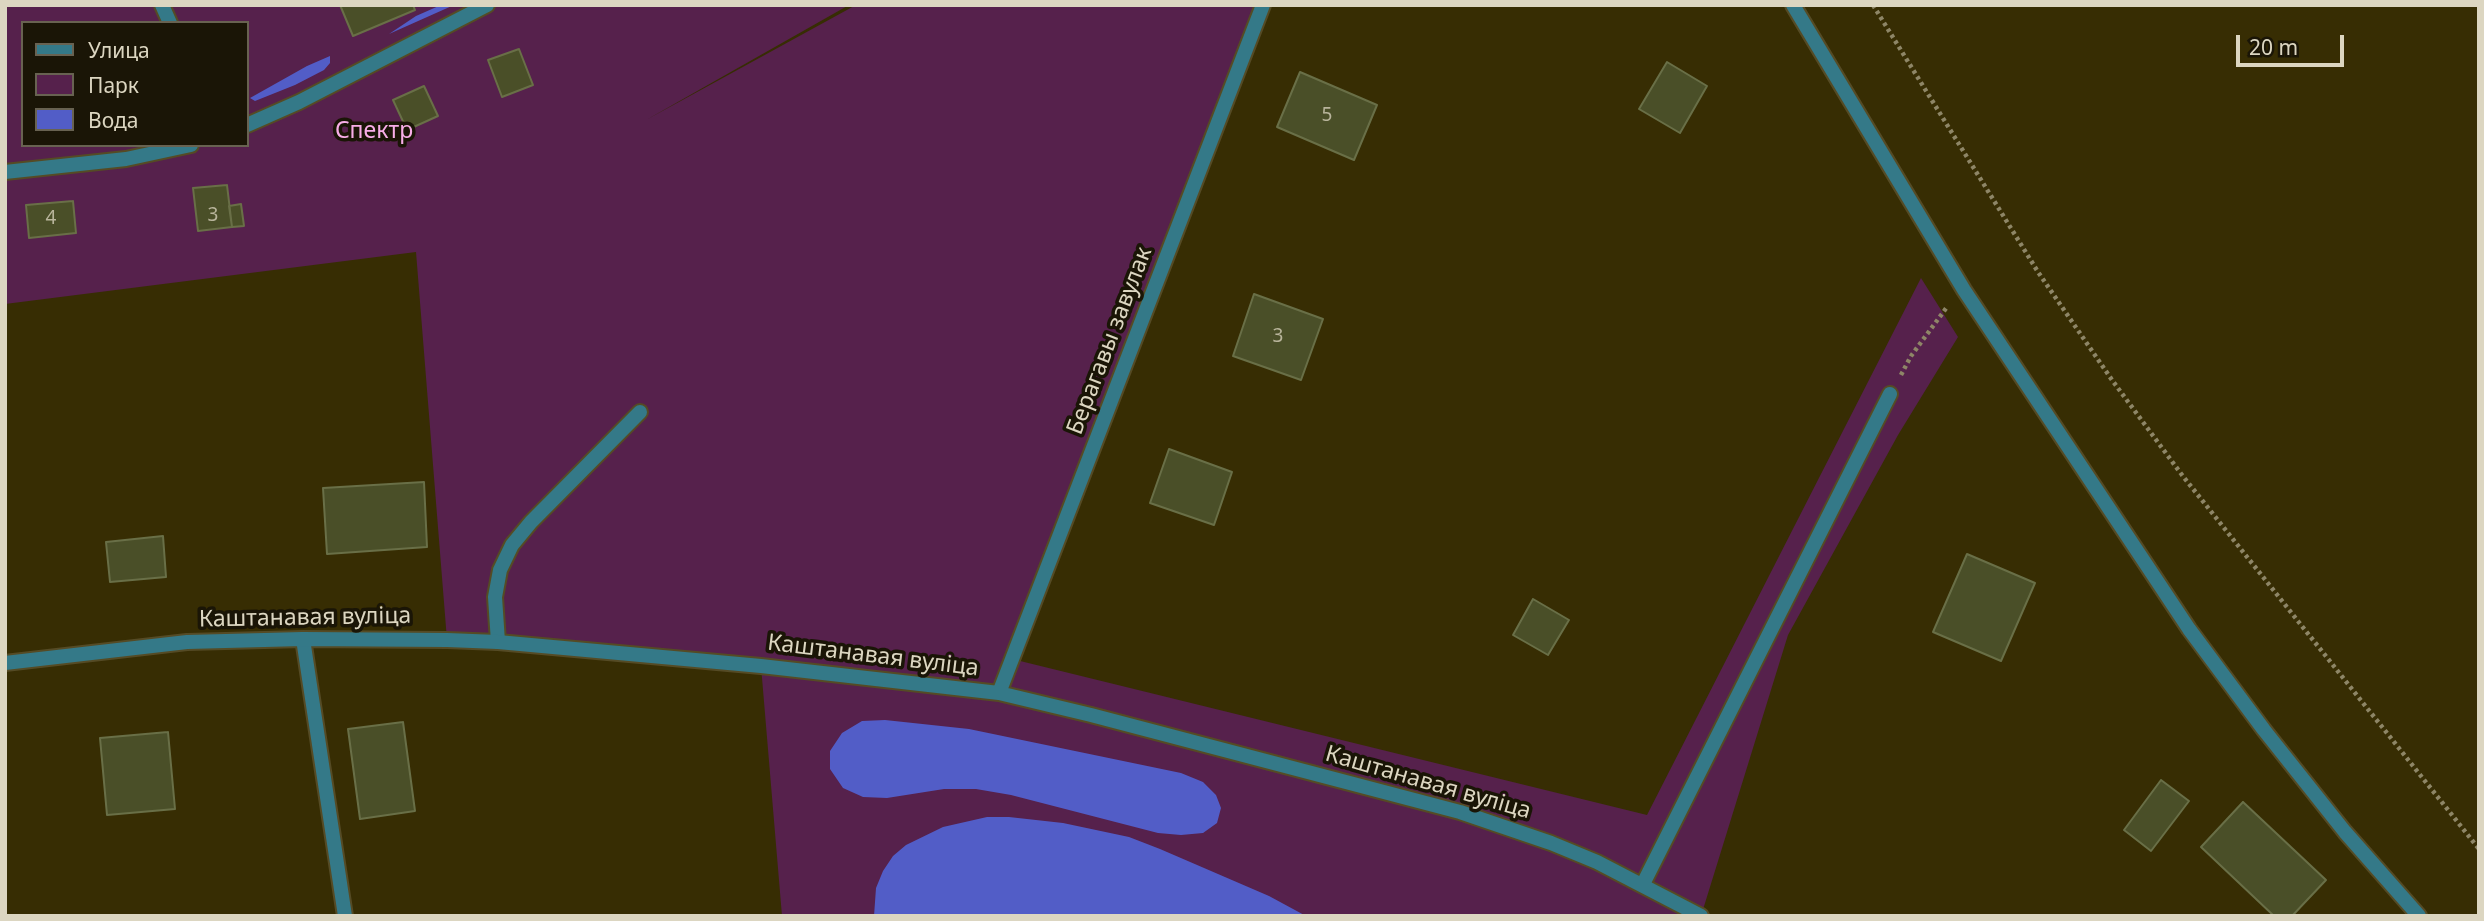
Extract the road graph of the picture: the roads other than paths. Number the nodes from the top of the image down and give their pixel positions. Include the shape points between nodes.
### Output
1 (162, 5) edge
2 (487, 5) edge
3 (1263, 5) edge
4 (1793, 5) edge
5 (169, 21) edge
6 (248, 125) edge
7 (182, 147) edge
8 (5, 172) edge
9 (1890, 394) road end
10 (640, 412) dead end
11 (303, 639) junction
12 (498, 642) junction
13 (5, 663) edge
14 (999, 693) junction
15 (1643, 884) junction
16 (345, 916) edge
17 (1701, 916) edge
18 (2419, 916) edge

1 - 5 street
2 - 6 street
3 - 14 street, Берагавы завулак
4 - 18 street via 1964,290 2189,629 2345,832
7 - 8 street via 126,159
9 - 15 street
10 - 12 street via 512,545 500,570 495,597
11 - 12 street, Каштанавая вуліца
11 - 13 street, Каштанавая вуліца via 187,642
11 - 16 street
12 - 14 street, Каштанавая вуліца
14 - 15 street, Каштанавая вуліца via 1460,812 1551,843
15 - 17 street, Каштанавая вуліца

